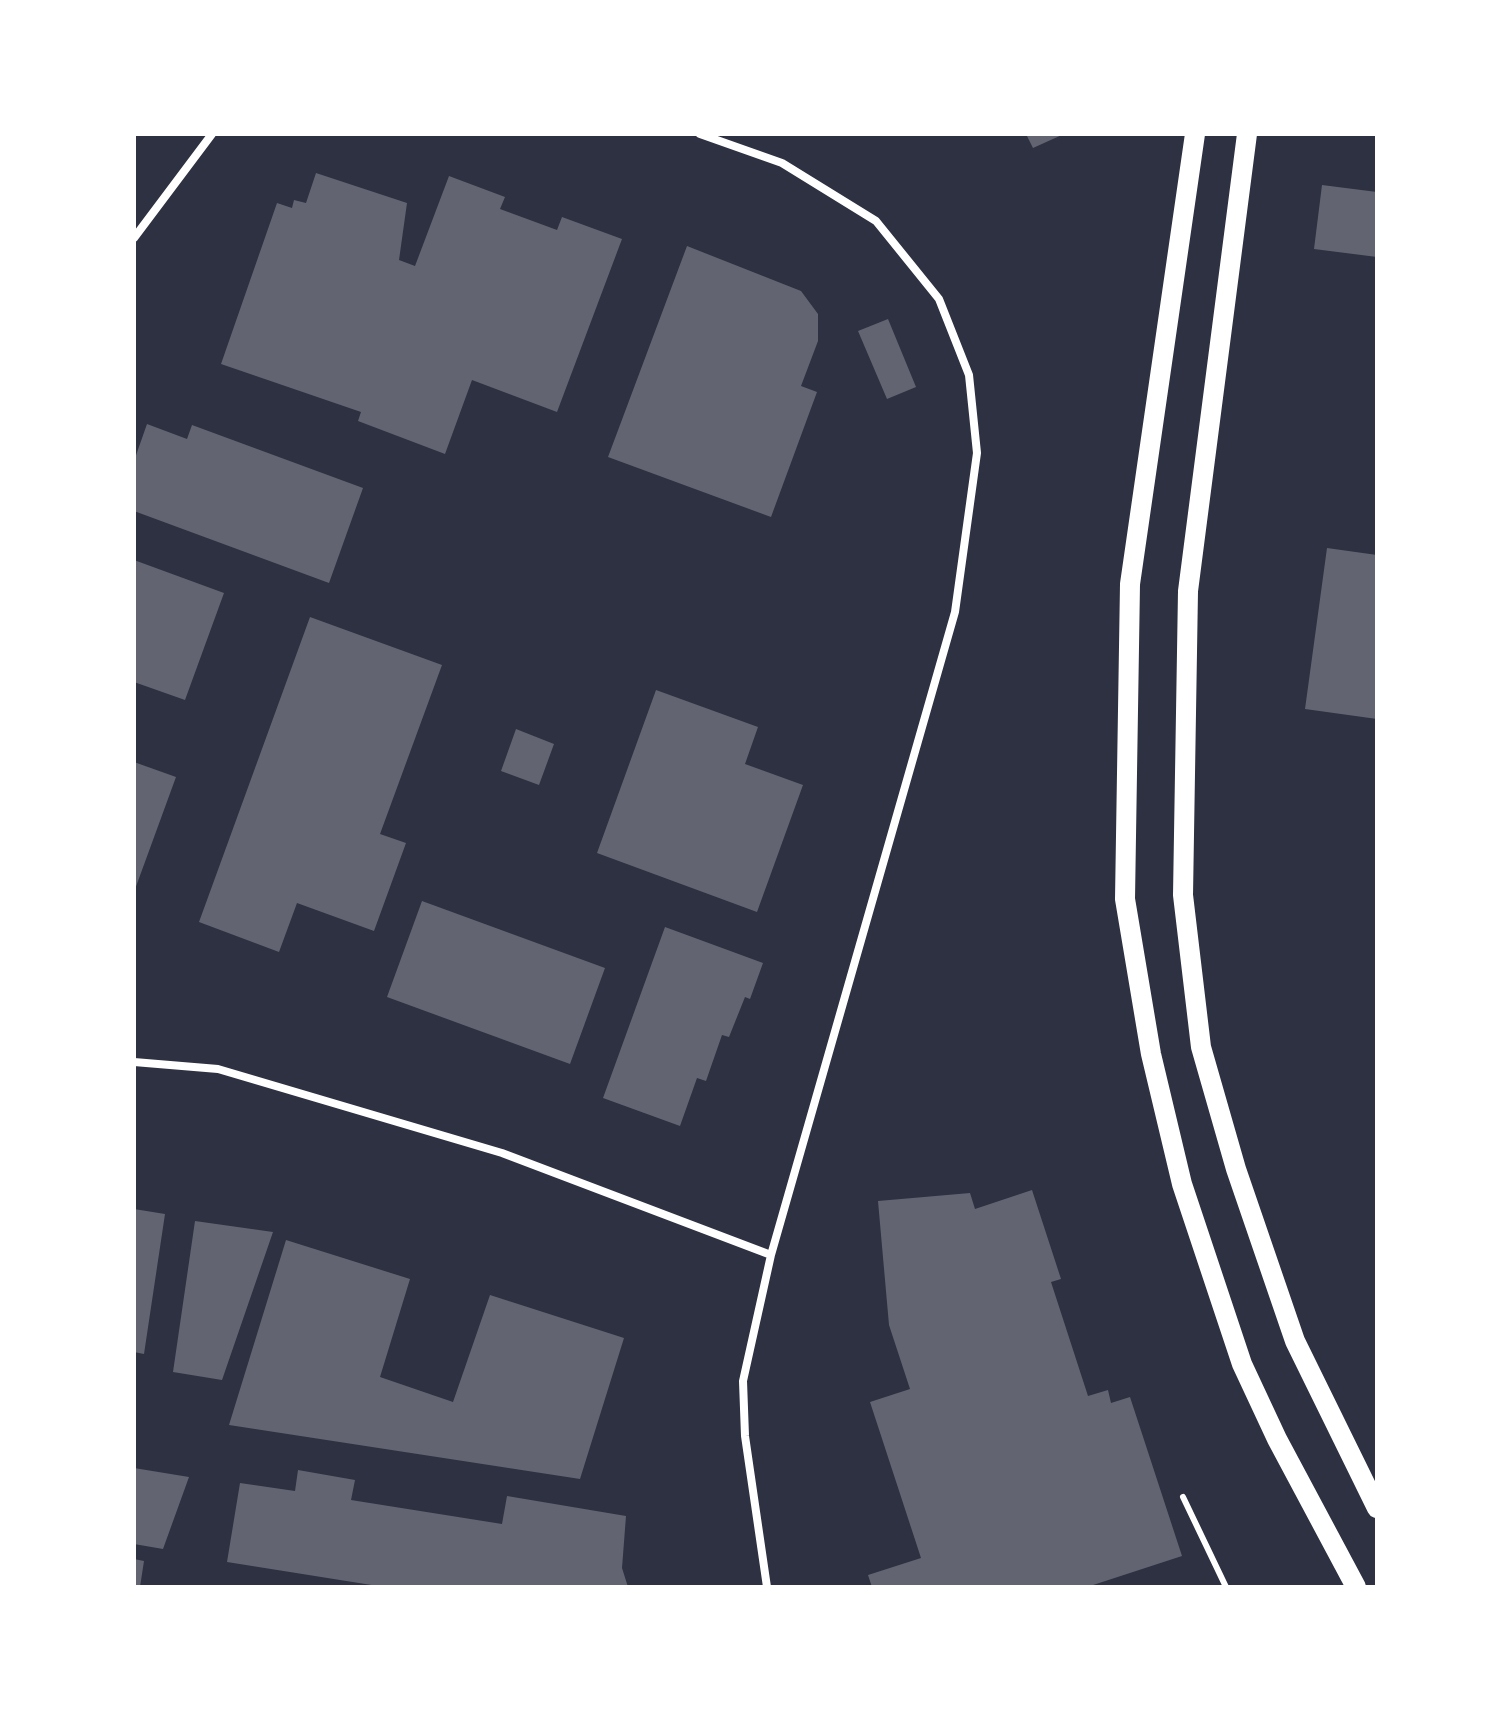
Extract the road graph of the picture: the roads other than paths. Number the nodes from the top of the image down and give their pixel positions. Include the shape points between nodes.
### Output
1 (212, 134) edge
2 (700, 134) edge
3 (1195, 134) edge
4 (1247, 134) edge
5 (134, 238) edge
6 (134, 1062) edge
7 (771, 1255) junction
8 (1183, 1497) dead end
9 (1377, 1508) edge
10 (767, 1587) edge
11 (1226, 1587) edge
12 (1356, 1587) edge

1 - 5 street
2 - 7 street via 782,163 876,221 939,299 969,375 977,453 955,612
3 - 12 main road via 1130,584 1125,899 1151,1054 1182,1184 1242,1364
4 - 9 main road via 1188,591 1183,895 1201,1047 1236,1169 1295,1341
6 - 7 street via 218,1069 502,1153
7 - 10 street via 743,1381 745,1436
8 - 11 lane

